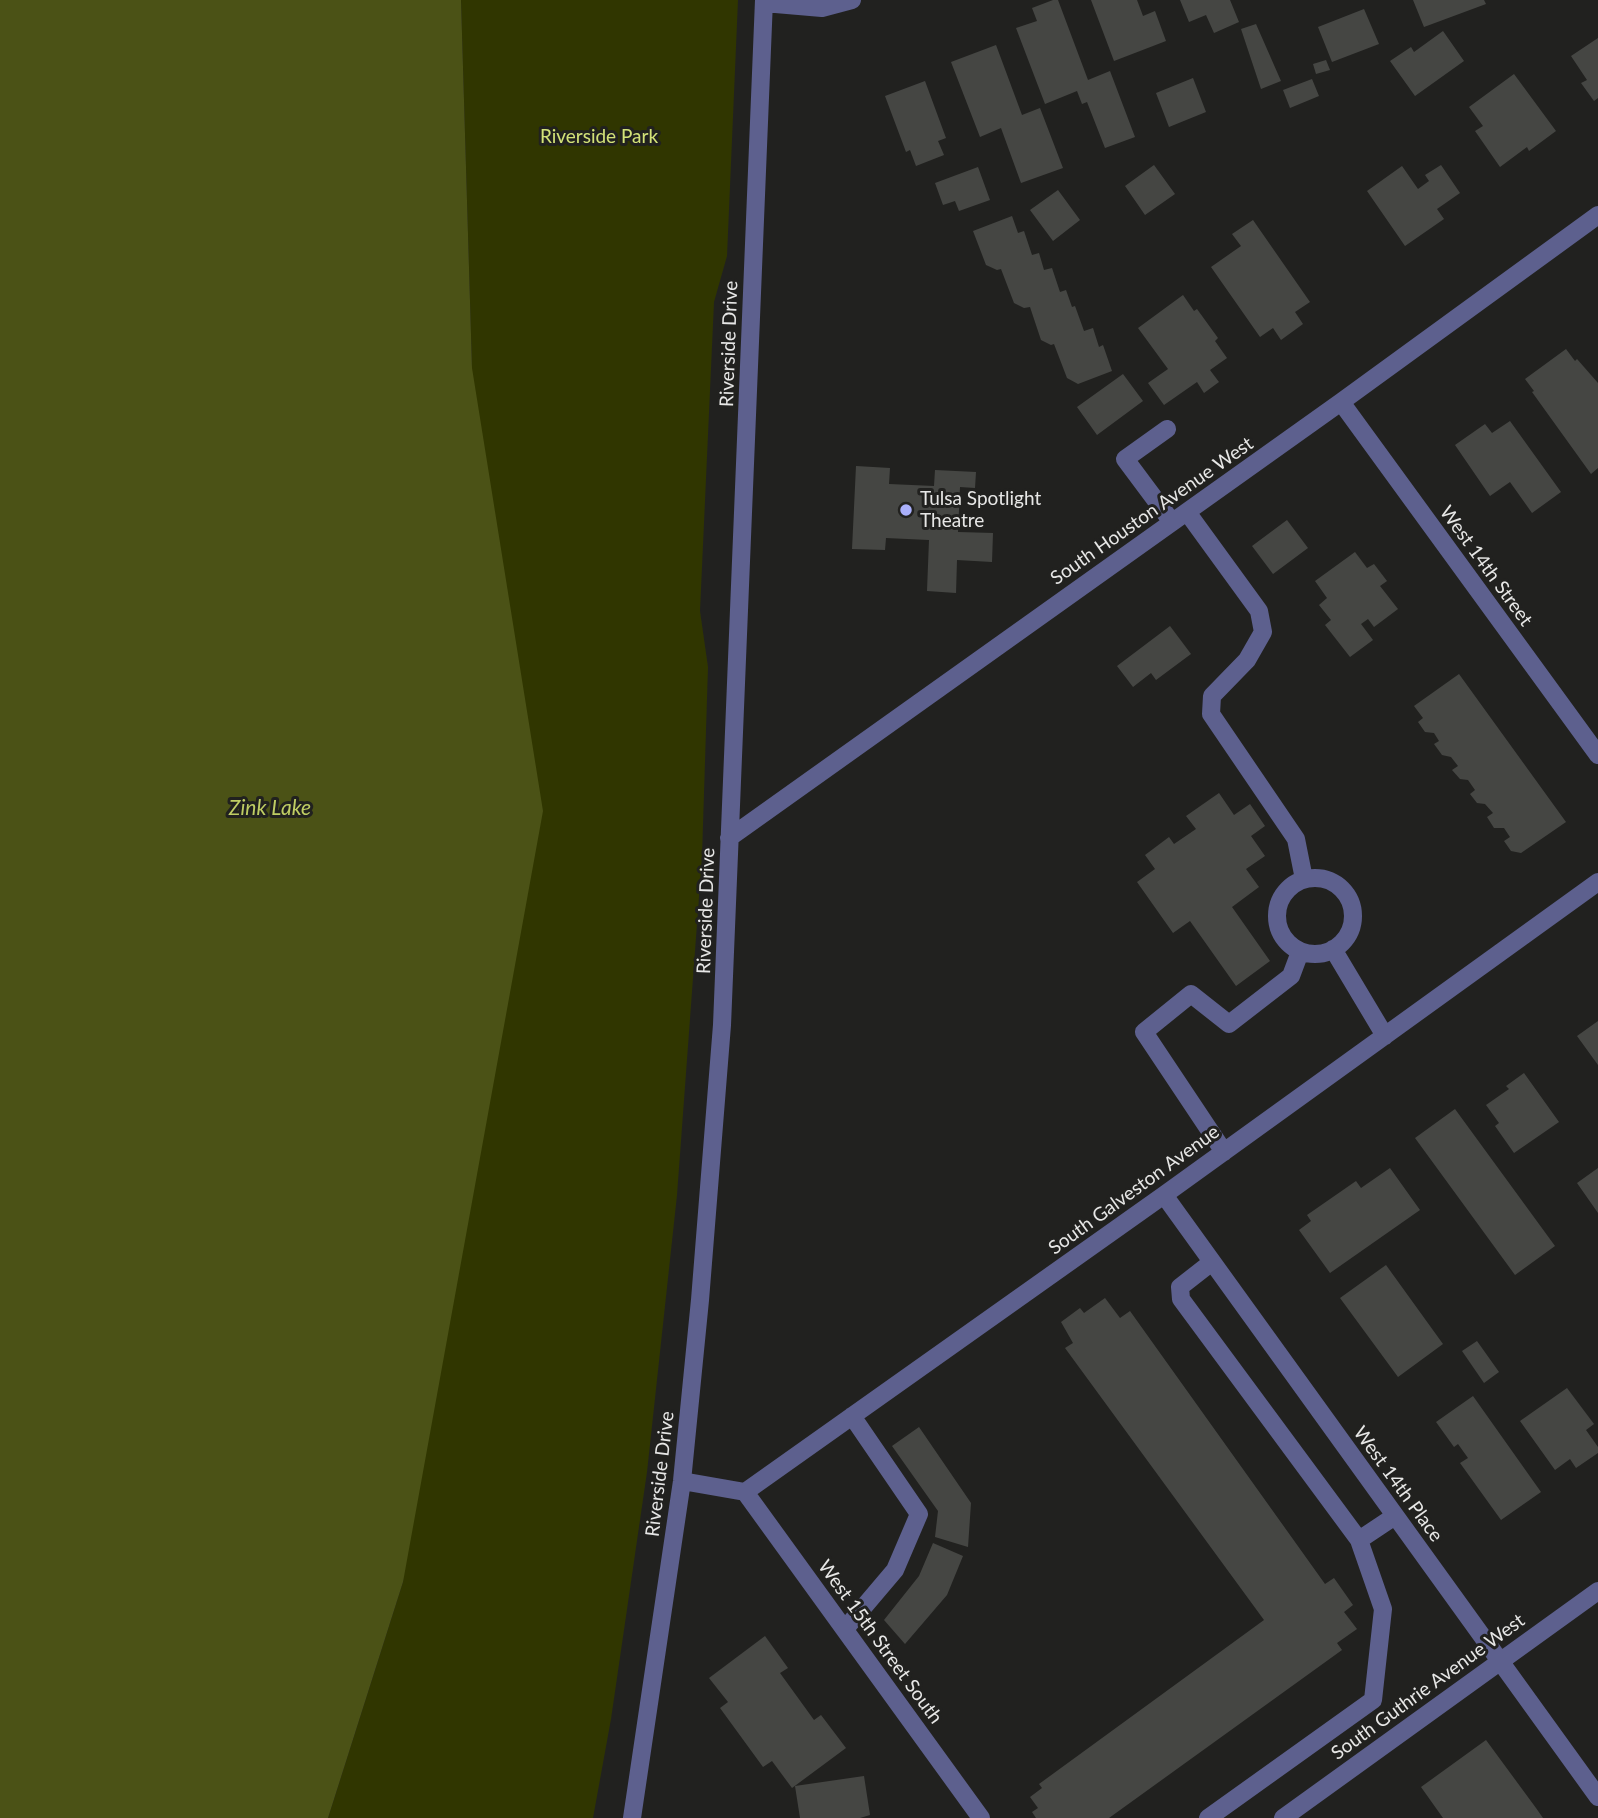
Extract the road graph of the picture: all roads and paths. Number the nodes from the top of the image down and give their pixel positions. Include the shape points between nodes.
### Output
1 (852, 0) edge
2 (764, 1) edge
3 (1598, 215) edge
4 (1341, 402) junction
5 (1167, 429) dead end
6 (1187, 512) junction
7 (1172, 522) junction
8 (1598, 755) edge
9 (729, 838) junction
10 (1304, 879) junction
11 (1598, 882) edge
12 (1333, 949) junction
13 (1300, 951) junction
14 (1385, 1036) junction
15 (1224, 1152) junction
16 (1164, 1195) junction
17 (1212, 1262) junction
18 (852, 1416) junction
19 (682, 1481) junction
20 (745, 1492) junction
21 (1395, 1516) junction
22 (1359, 1540) junction
23 (1598, 1591) edge
24 (845, 1629) junction
25 (1500, 1662) junction
26 (1598, 1797) edge
27 (632, 1818) edge
28 (981, 1818) edge
29 (1208, 1818) edge
30 (1283, 1818) edge

1 - 2 street via 822,8
2 - 9 street, Riverside Drive
3 - 4 street, South Houston Avenue West
4 - 6 street, South Houston Avenue West
4 - 8 street, West 14th Street
5 - 7 street via 1125,459
6 - 7 street, South Houston Avenue West
6 - 10 street via 1259,611 1263,632 1247,660 1212,696 1211,714 1296,839
7 - 9 street, South Houston Avenue West
9 - 19 street, Riverside Drive via 722,1025
10 - 12 street via 1331,881 1350,900 1352,926 1347,938
10 - 13 street via 1283,894 1276,919 1288,943
11 - 14 street, South Galveston Avenue
12 - 13 street via 1325,954
12 - 14 street
13 - 15 street via 1291,976 1229,1024 1191,994 1143,1032
14 - 15 street, South Galveston Avenue
15 - 16 street, South Galveston Avenue
16 - 17 street, West 14th Place
16 - 18 street, South Galveston Avenue
17 - 21 street, West 14th Place
17 - 22 street via 1180,1287 1181,1299
18 - 20 street, South Galveston Avenue
18 - 24 street via 919,1514 895,1570
19 - 20 street
19 - 27 street, Riverside Drive
20 - 24 street, West 15th Street South
21 - 22 street
21 - 25 street, West 14th Place
22 - 29 street via 1383,1609 1373,1700
23 - 25 street, South Guthrie Avenue West
24 - 28 street, West 15th Street South
25 - 26 street, West 14th Place
25 - 30 street, South Guthrie Avenue West

